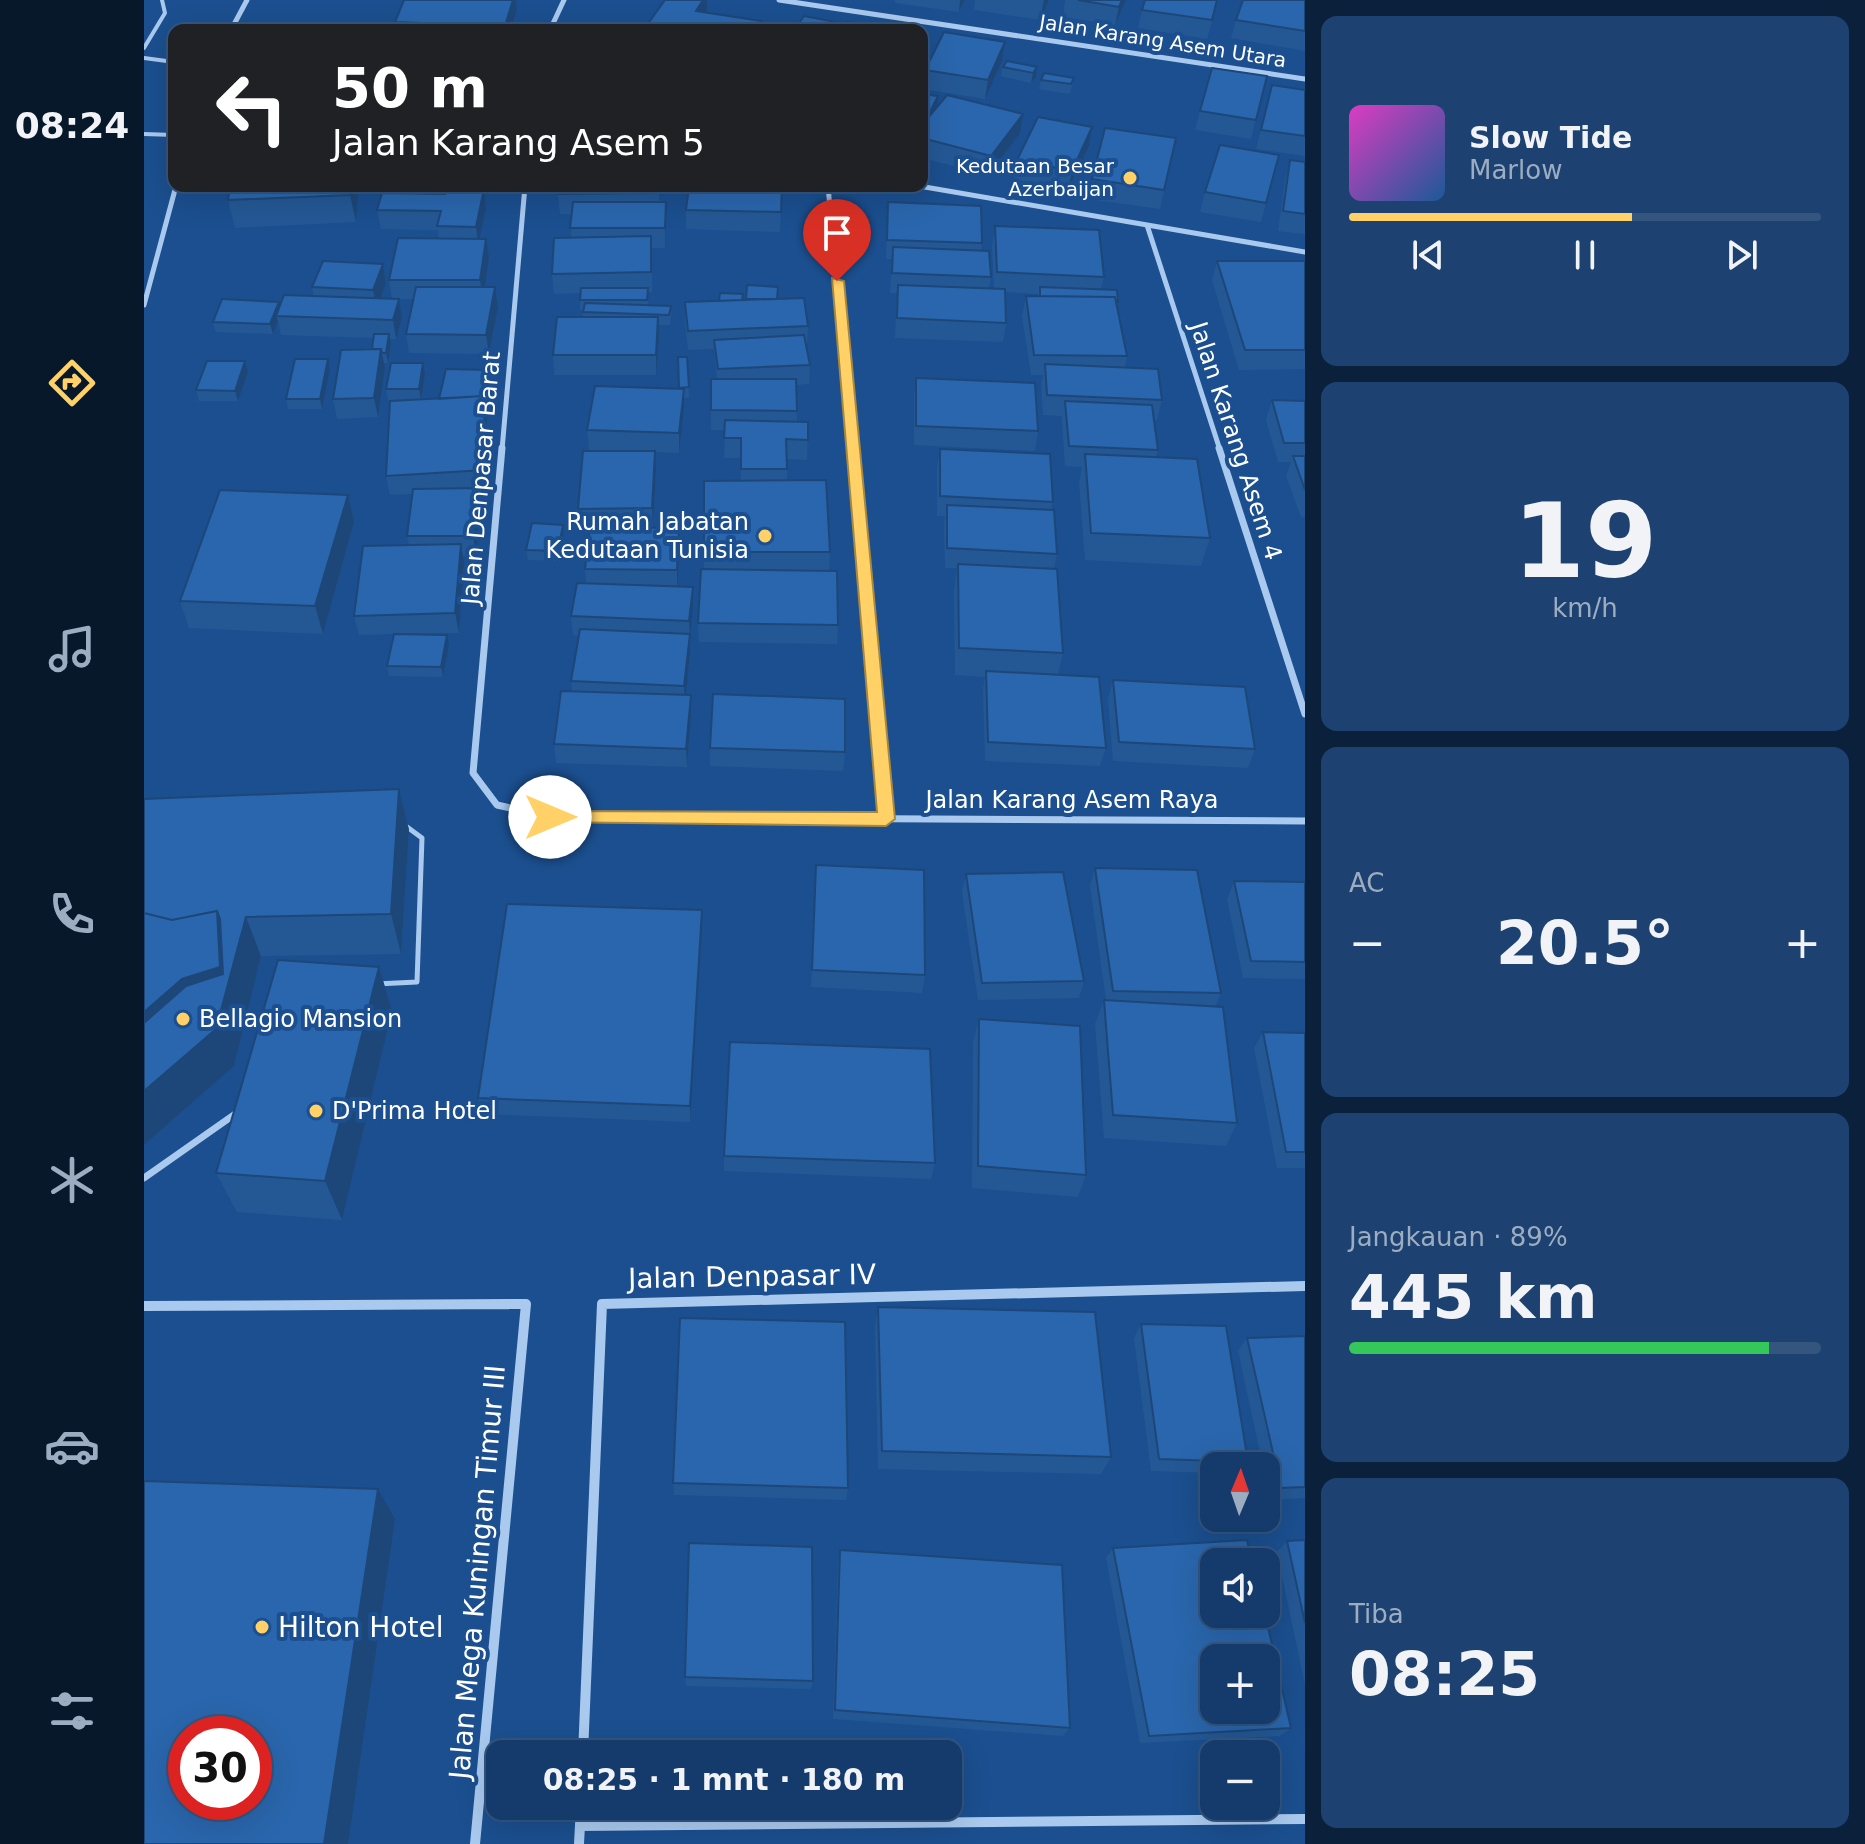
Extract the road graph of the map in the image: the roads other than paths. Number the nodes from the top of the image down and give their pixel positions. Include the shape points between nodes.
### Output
1 (162, 0) edge
2 (247, 0) edge
3 (564, 0) edge
4 (779, 0) edge
5 (234, 24) edge
6 (553, 24) edge
7 (144, 48) edge
8 (144, 58) edge
9 (168, 61) edge
10 (1305, 79) edge
11 (144, 134) edge
12 (168, 135) edge
13 (928, 188) edge
14 (174, 192) edge
15 (524, 192) edge
16 (829, 192) edge
17 (1147, 225) junction
18 (1305, 252) edge
19 (144, 303) edge
20 (1305, 714) edge
21 (473, 773) joint
22 (886, 819) junction
23 (388, 821) edge
24 (1305, 821) edge
25 (370, 984) edge
26 (244, 1108) edge
27 (144, 1178) edge
28 (1305, 1286) edge
29 (144, 1306) edge
30 (584, 1740) edge
31 (1305, 1819) edge
32 (580, 1820) edge
33 (580, 1826) junction
34 (475, 1844) edge
35 (579, 1844) edge

1 - 7 lane via 165,13
2 - 5 street
3 - 6 street
4 - 10 street, Jalan Karang Asem Utara
8 - 9 lane
11 - 12 lane
13 - 17 street
14 - 19 street
15 - 21 street, Jalan Denpasar Barat
16 - 22 street
17 - 18 street
17 - 20 street, Jalan Karang Asem 4
21 - 22 street, Jalan Karang Asem Raya via 497,805 550,817
22 - 24 street, Jalan Karang Asem Raya
23 - 25 lane via 403,824 422,838 417,982
26 - 27 lane
28 - 30 street, Jalan Denpasar IV via 602,1304
29 - 34 street, Jalan Mega Kuningan Timur III via 526,1304
31 - 33 street
32 - 33 street
33 - 35 street

